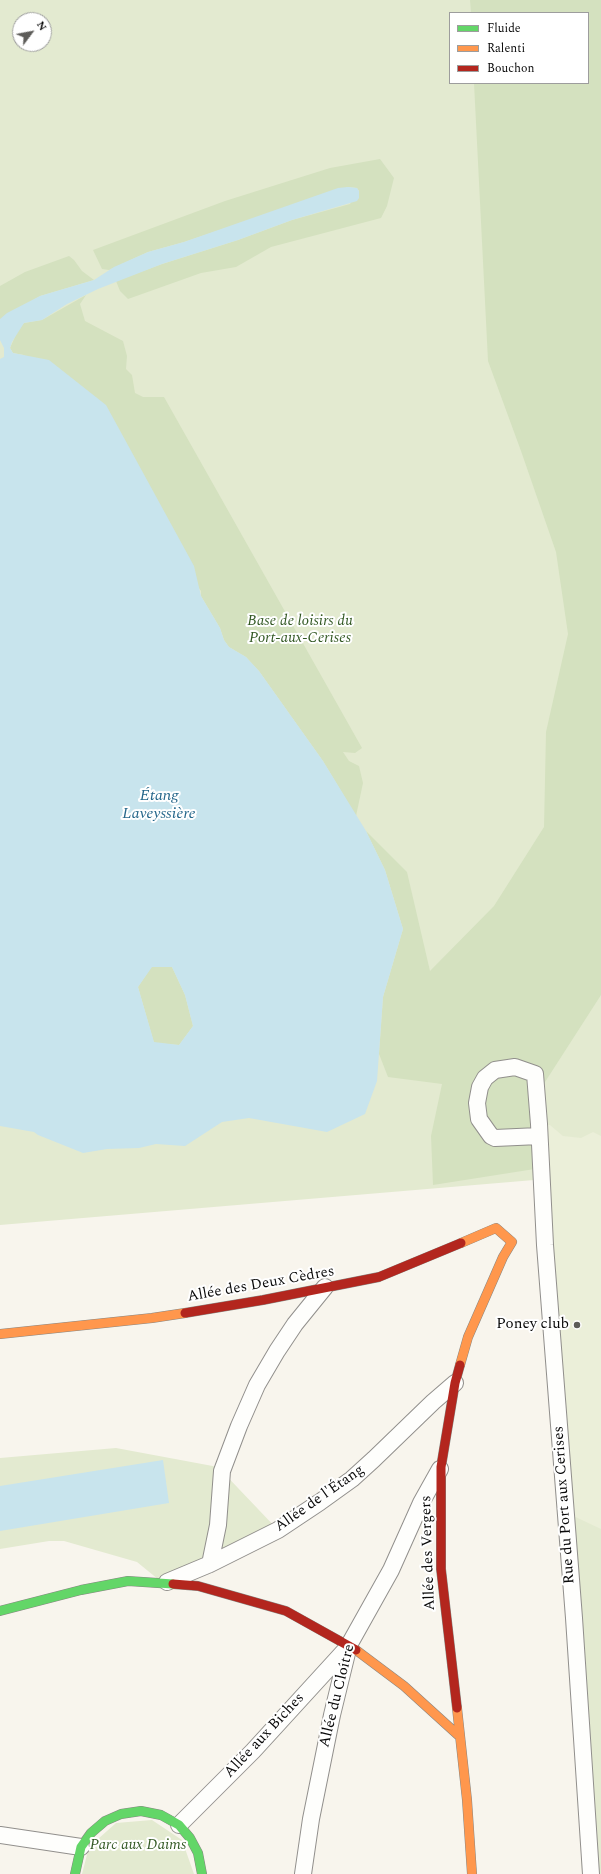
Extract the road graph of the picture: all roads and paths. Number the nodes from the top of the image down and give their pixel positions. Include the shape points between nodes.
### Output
1 (539, 1136) junction
2 (512, 1242) joint
3 (325, 1288) junction
4 (0, 1334) edge
5 (455, 1383) junction
6 (441, 1467) junction
7 (210, 1564) junction
8 (164, 1584) junction
9 (0, 1611) edge
10 (349, 1646) junction
11 (458, 1735) junction
12 (179, 1825) junction
13 (0, 1835) edge
14 (81, 1847) junction
15 (75, 1874) edge
16 (202, 1874) edge
17 (303, 1874) edge
18 (472, 1874) edge
19 (591, 1874) edge

1 - 1 street, Rue du Port aux Cerises via 534,1074 515,1067 495,1070 485,1078 480,1087 477,1103 479,1119 495,1138
1 - 19 street, Rue du Port aux Cerises
2 - 3 street, Allée des Deux Cèdres via 496,1228 379,1277
2 - 5 street, Allée des Vergers via 468,1337
3 - 4 street, Allée des Deux Cèdres via 152,1318
3 - 7 street via 295,1324 277,1352 257,1385 239,1426 222,1471 218,1525
5 - 6 street, Allée des Vergers
5 - 7 street, Allée de l'Étang via 352,1479 278,1530
6 - 10 street, Allée du Cloître via 421,1503 391,1570
6 - 11 street, Allée des Vergers via 442,1570
7 - 8 street, Allée de l'Étang
8 - 9 street via 128,1581
8 - 10 street via 198,1586 286,1611
10 - 11 street via 404,1686
10 - 12 street, Allée aux Biches via 254,1750
10 - 17 street, Allée du Cloître via 310,1819
11 - 18 street, Allée des Vergers via 467,1800
12 - 14 street via 161,1815 141,1811 121,1814 105,1821 91,1832
12 - 16 street via 198,1853
13 - 14 street
14 - 15 street

